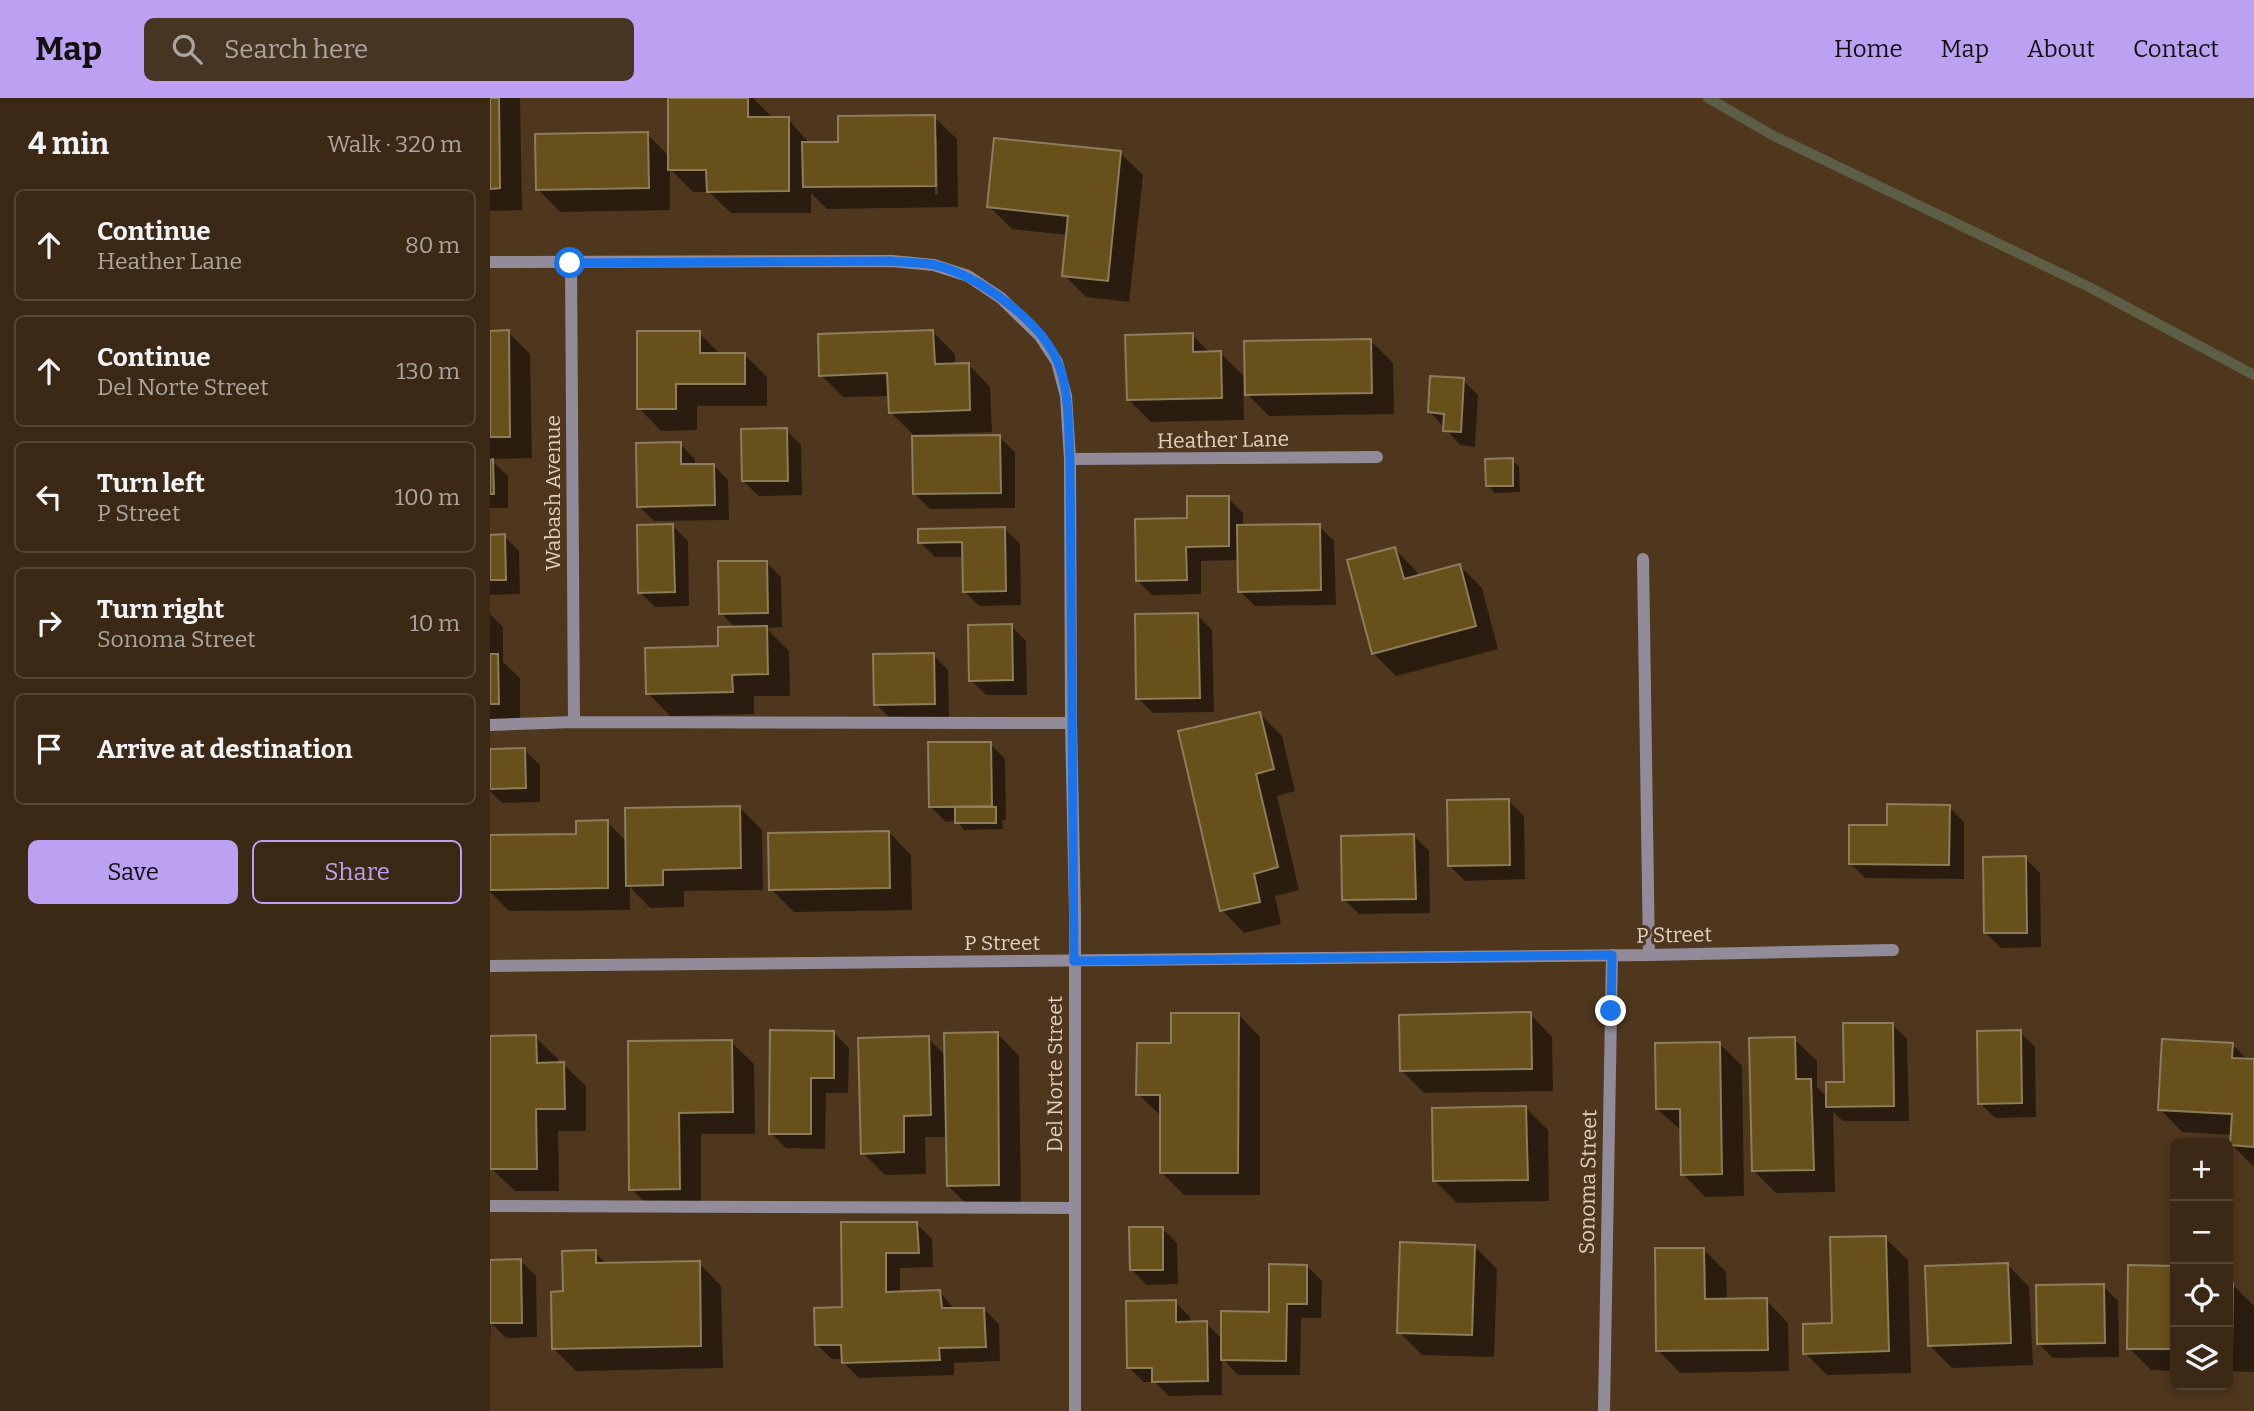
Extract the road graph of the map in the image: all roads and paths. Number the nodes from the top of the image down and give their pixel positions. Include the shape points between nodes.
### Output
1 (490, 262) edge
2 (570, 263) junction
3 (1377, 457) dead end
4 (1070, 459) junction
5 (1643, 559) dead end
6 (574, 722) junction
7 (1071, 723) junction
8 (490, 725) edge
9 (1893, 950) dead end
10 (1612, 955) junction
11 (1649, 955) junction
12 (1074, 961) junction
13 (490, 966) edge
14 (490, 1206) edge
15 (1075, 1208) junction
16 (1075, 1411) edge
17 (1604, 1411) edge

1 - 2 street
2 - 4 street, Del Norte Street via 892,261 934,265 968,276 1001,298 1040,336 1058,362 1066,396
2 - 6 street, Wabash Avenue
3 - 4 street, Heather Lane
4 - 7 street, Del Norte Street
5 - 11 street
6 - 7 street
6 - 8 street
7 - 12 street, Del Norte Street
9 - 11 street, P Street
10 - 11 street, P Street
10 - 12 street, P Street
10 - 17 street, Sonoma Street
12 - 13 street, P Street
12 - 15 street, Del Norte Street
14 - 15 street
15 - 16 street, Del Norte Street

